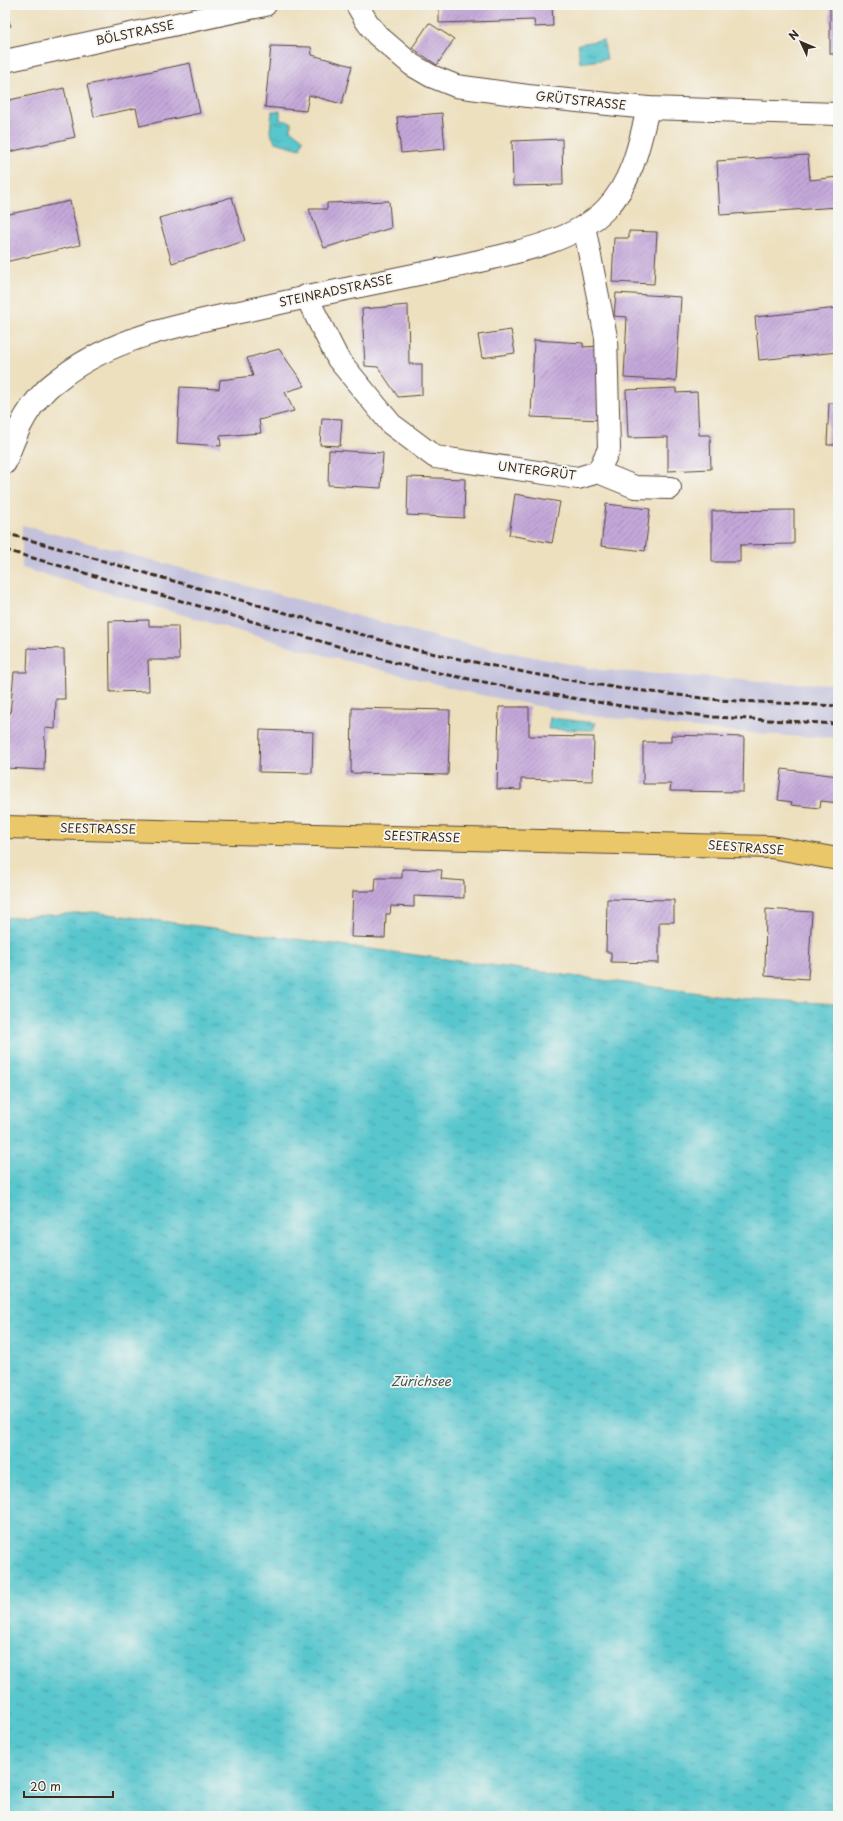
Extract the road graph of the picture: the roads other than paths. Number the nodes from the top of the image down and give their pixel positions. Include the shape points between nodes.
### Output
1 (265, 5) edge
2 (357, 5) edge
3 (5, 61) edge
4 (648, 108) junction
5 (838, 114) edge
6 (584, 226) junction
7 (306, 296) junction
8 (5, 464) edge
9 (598, 472) junction
10 (670, 488) dead end
11 (5, 827) edge
12 (838, 859) edge

1 - 3 street, BÖLSTRASSE
2 - 4 street, GRÜTSTRASSE via 378,35 412,65 456,86
4 - 5 street, GRÜTSTRASSE
4 - 6 street, STEINRADSTRASSE via 630,170 606,209
6 - 7 street, STEINRADSTRASSE via 527,250
6 - 9 street via 606,337 609,449
7 - 8 street, STEINRADSTRASSE via 130,340 82,362 45,391 18,426
7 - 9 street, UNTERGRÜT via 338,359 391,424 435,458 578,478
9 - 10 street via 635,487
11 - 12 main road, SEESTRASSE via 771,847

